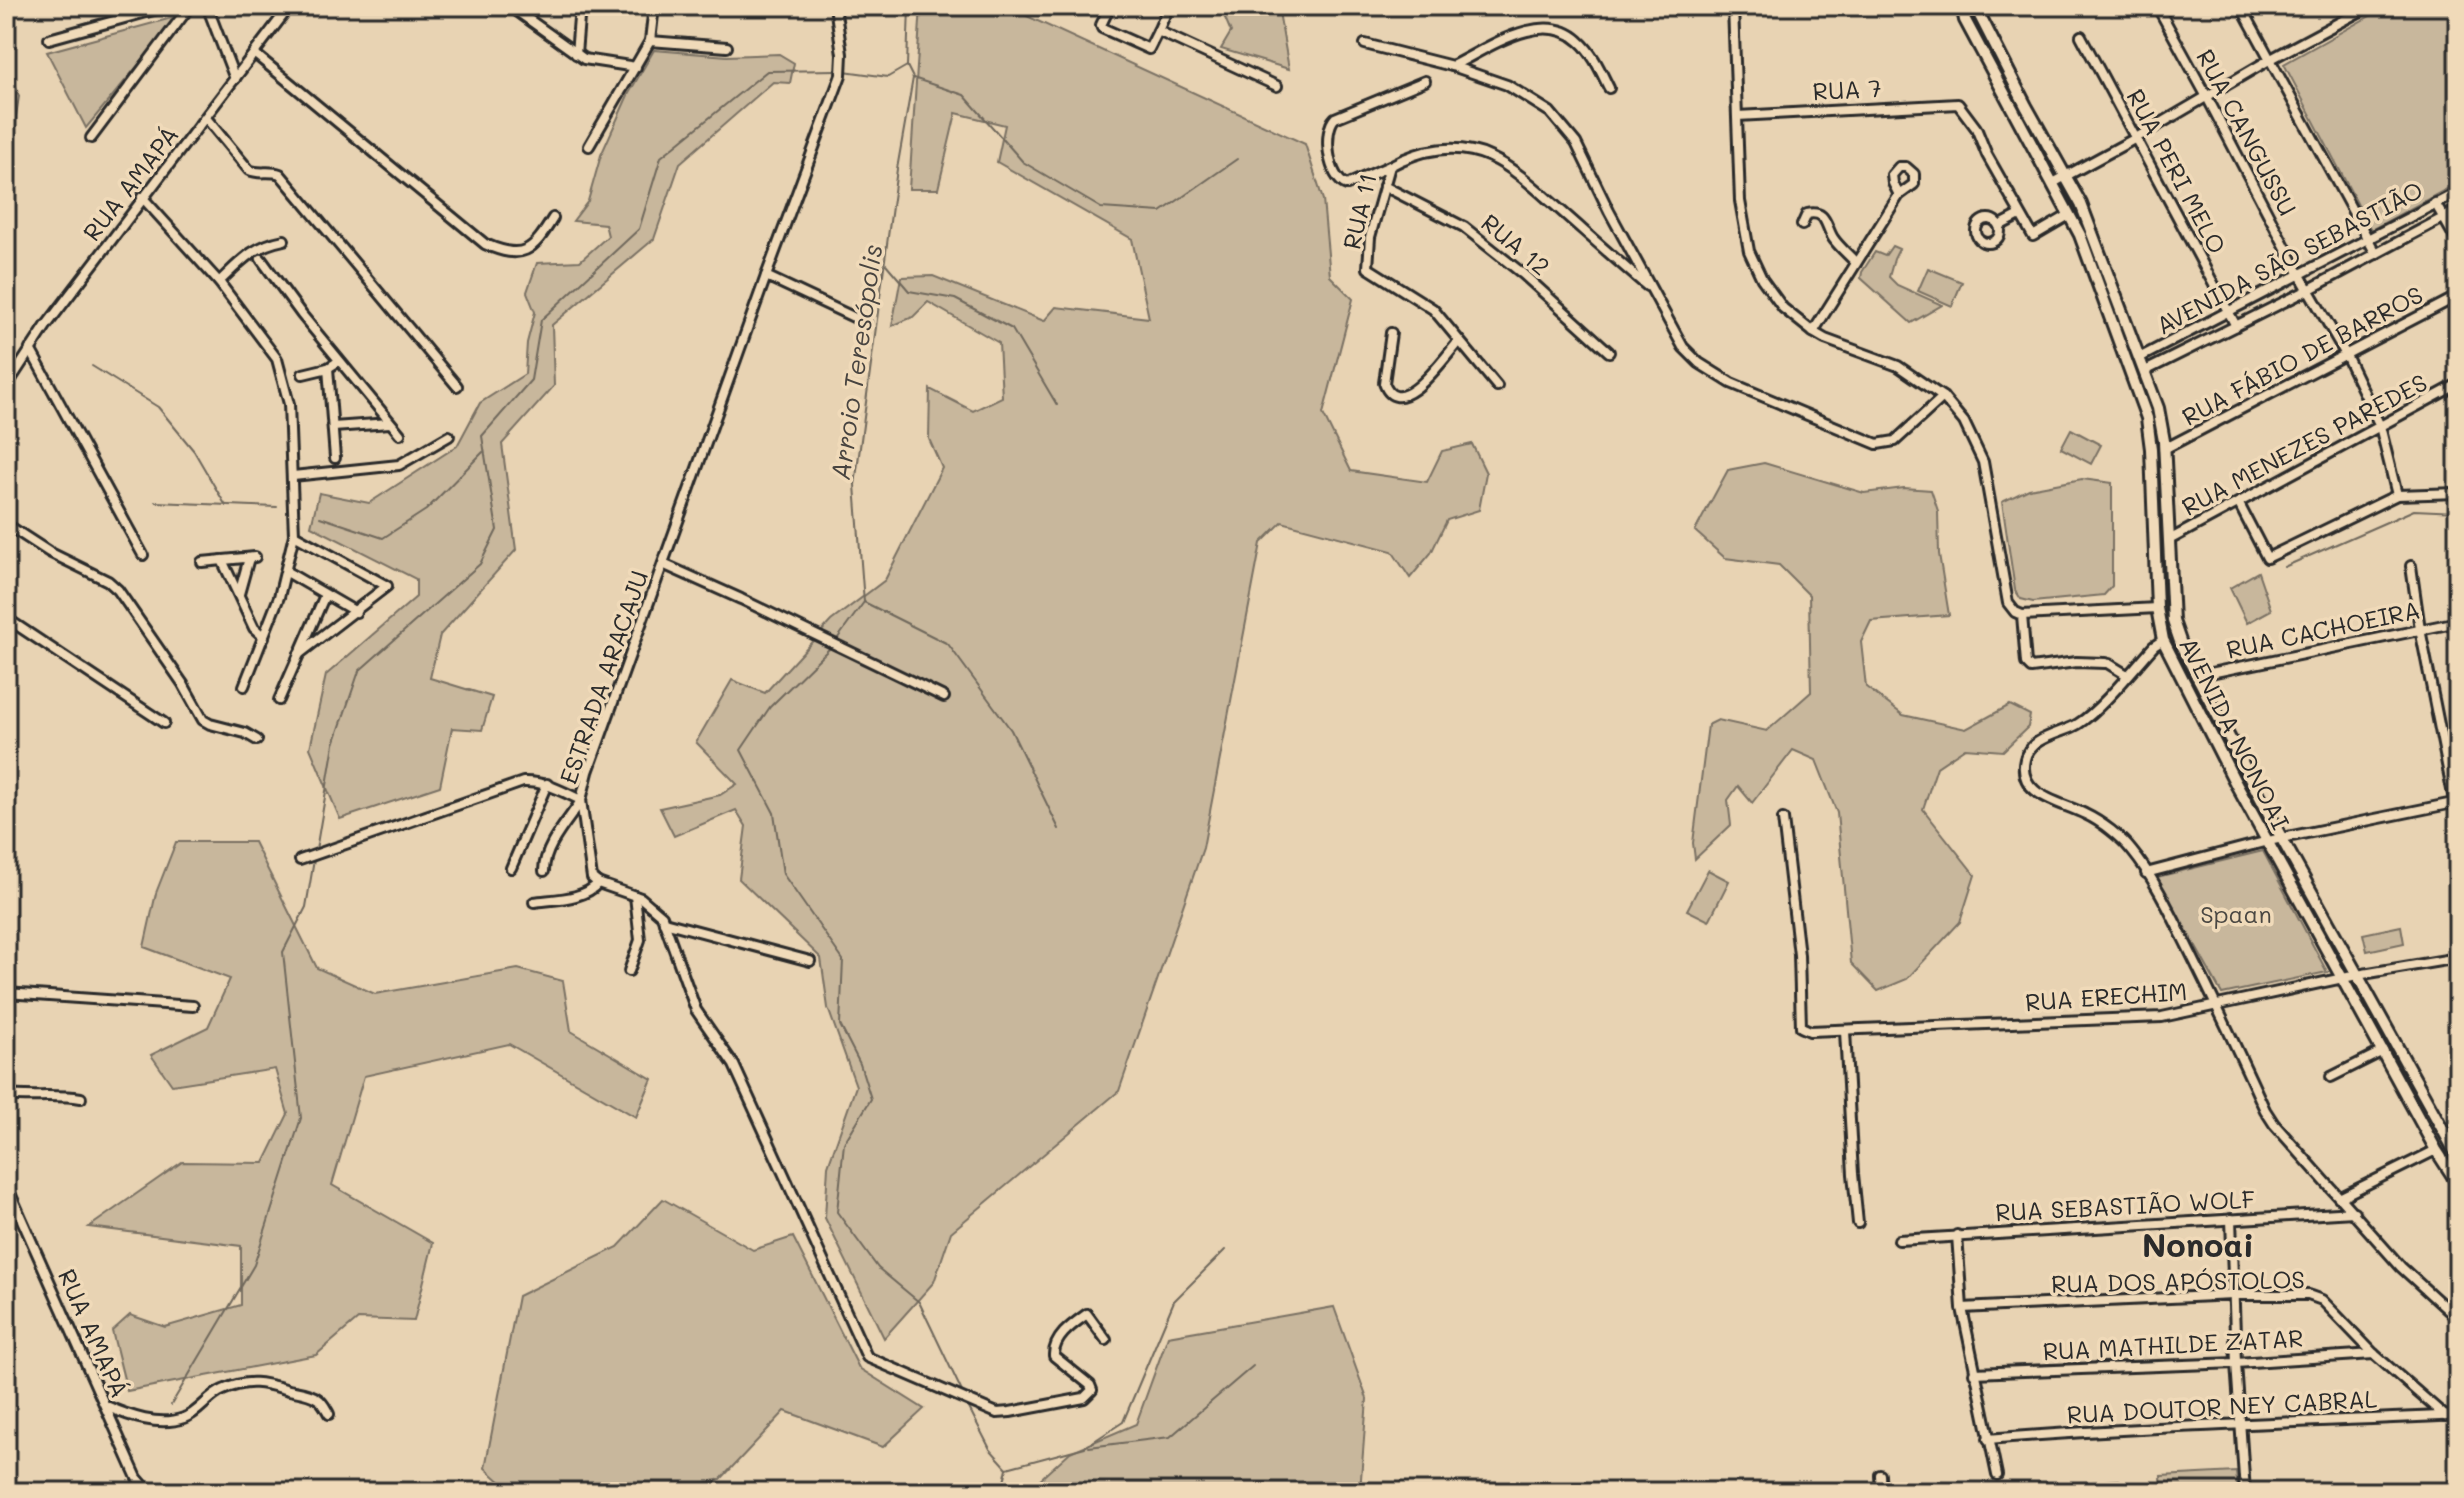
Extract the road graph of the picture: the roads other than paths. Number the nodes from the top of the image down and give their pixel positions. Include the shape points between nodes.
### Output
1 (168, 6) edge
2 (190, 6) edge
3 (207, 6) edge
4 (290, 6) edge
5 (510, 6) edge
6 (580, 6) edge
7 (654, 6) edge
8 (835, 6) edge
9 (1110, 6) edge
10 (1169, 6) edge
11 (1733, 6) edge
12 (1962, 6) edge
13 (1975, 6) edge
14 (2157, 6) edge
15 (2241, 6) edge
16 (2370, 6) edge
17 (1158, 31) junction
18 (2081, 36) dead end
19 (49, 39) dead end
20 (650, 41) junction
21 (1365, 44) dead end
22 (727, 47) dead end
23 (255, 54) junction
24 (576, 54) junction
25 (2269, 60) junction
26 (1452, 66) junction
27 (636, 67) junction
28 (235, 79) junction
29 (1425, 81) dead end
30 (1277, 86) dead end
31 (1609, 88) dead end
32 (2207, 97) junction
33 (1737, 116) junction
34 (206, 118) junction
35 (91, 138) dead end
36 (2136, 138) junction
37 (589, 146) dead end
38 (1390, 166) junction
39 (2066, 177) junction
40 (2053, 183) junction
41 (1384, 186) junction
42 (2458, 192) edge
43 (1899, 195) dead end
44 (142, 197) junction
45 (2435, 203) junction
46 (2458, 210) edge
47 (2020, 215) junction
48 (2069, 215) junction
49 (2443, 217) junction
50 (553, 218) dead end
51 (1802, 225) dead end
52 (1999, 226) dead end
53 (2368, 239) junction
54 (284, 240) dead end
55 (2458, 243) edge
56 (2376, 254) junction
57 (261, 259) dead end
58 (1856, 263) junction
59 (2300, 275) junction
60 (766, 276) junction
61 (219, 282) junction
62 (1650, 289) junction
63 (2308, 290) junction
64 (2458, 296) edge
65 (2229, 313) junction
66 (866, 323) dead end
67 (2236, 326) junction
68 (1813, 332) junction
69 (1391, 333) dead end
70 (2118, 336) junction
71 (1459, 341) junction
72 (30, 349) junction
73 (1609, 352) dead end
74 (2345, 353) junction
75 (2139, 358) junction
76 (339, 361) junction
77 (328, 368) junction
78 (2145, 371) junction
79 (283, 376) junction
80 (2458, 384) edge
81 (457, 386) dead end
82 (1497, 386) dead end
83 (6, 387) edge
84 (1943, 397) junction
85 (390, 423) junction
86 (2380, 426) junction
87 (333, 427) junction
88 (400, 434) dead end
89 (449, 436) dead end
90 (2164, 449) junction
91 (335, 458) dead end
92 (293, 476) junction
93 (2458, 493) edge
94 (2397, 495) junction
95 (2239, 504) junction
96 (6, 524) edge
97 (294, 535) junction
98 (2169, 540) junction
99 (143, 555) dead end
100 (222, 560) junction
101 (202, 562) dead end
102 (663, 564) junction
103 (2411, 566) dead end
104 (287, 572) junction
105 (239, 594) junction
106 (325, 595) junction
107 (2157, 608) junction
108 (356, 612) junction
109 (2022, 615) junction
110 (6, 618) edge
111 (2458, 622) edge
112 (2420, 629) junction
113 (264, 637) junction
114 (2163, 640) junction
115 (299, 654) junction
116 (2127, 675) junction
117 (2196, 676) junction
118 (244, 686) dead end
119 (944, 697) dead end
120 (279, 700) dead end
121 (164, 723) dead end
122 (257, 740) dead end
123 (547, 784) junction
124 (581, 800) junction
125 (2456, 802) edge
126 (1783, 819) dead end
127 (2458, 820) edge
128 (2282, 839) junction
129 (2268, 841) junction
130 (300, 860) dead end
131 (511, 868) dead end
132 (544, 871) dead end
133 (2146, 873) junction
134 (598, 883) junction
135 (635, 896) junction
136 (534, 902) dead end
137 (664, 922) junction
138 (2458, 958) edge
139 (810, 961) dead end
140 (629, 971) dead end
141 (2357, 975) junction
142 (2344, 978) junction
143 (6, 993) edge
144 (193, 1006) dead end
145 (2217, 1006) junction
146 (1845, 1031) junction
147 (2383, 1051) junction
148 (2331, 1077) dead end
149 (6, 1095) edge
150 (81, 1098) dead end
151 (2454, 1142) edge
152 (2436, 1150) junction
153 (2458, 1157) edge
154 (6, 1184) edge
155 (2458, 1184) edge
156 (2341, 1197) junction
157 (2354, 1212) junction
158 (2231, 1219) junction
159 (1858, 1223) dead end
160 (1957, 1235) junction
161 (1899, 1240) dead end
162 (2233, 1295) junction
163 (1962, 1308) junction
164 (2458, 1319) edge
165 (1106, 1340) dead end
166 (2374, 1354) junction
167 (2236, 1363) junction
168 (1974, 1373) junction
169 (105, 1406) junction
170 (329, 1414) dead end
171 (2458, 1415) edge
172 (2445, 1416) junction
173 (2240, 1426) junction
174 (1988, 1439) junction
175 (1880, 1475) dead end
176 (1997, 1475) dead end
177 (154, 1492) edge
178 (1881, 1492) edge
179 (2245, 1492) edge

1 - 19 street
2 - 35 street
3 - 28 street
4 - 23 street, RUA AMAPÁ
5 - 24 street
6 - 24 street
7 - 20 street
8 - 60 street, ESTRADA ARACAJU via 841,75
9 - 17 street via 1102,28 1149,49
10 - 17 street
11 - 33 street
12 - 40 main road, AVENIDA NONOAI
13 - 39 main road, AVENIDA NONOAI
14 - 32 street, RUA CANGUSSU
15 - 25 street
16 - 25 street
17 - 30 street
18 - 36 street, RUA PERI MELO
20 - 22 street
20 - 27 street
21 - 26 street
23 - 28 street, RUA AMAPÁ
23 - 50 street via 485,244 514,254 528,249
24 - 27 street
25 - 32 street
25 - 53 street
26 - 31 street via 1542,27 1578,39
26 - 62 street via 1507,85 1550,112 1576,143
27 - 37 street
28 - 34 street, RUA AMAPÁ
29 - 38 street via 1335,118 1328,128 1330,162 1341,183
32 - 36 street
32 - 59 street, RUA CANGUSSU
33 - 47 street, RUA 7 via 1958,104 1976,128
33 - 68 street via 1740,201 1749,251 1783,308
34 - 44 street, RUA AMAPÁ
34 - 81 street via 249,170 280,174
36 - 39 street
36 - 65 street, RUA PERI MELO
38 - 41 street, RUA 11
38 - 62 street, RUA 11 via 1433,149 1490,157 1526,180
39 - 40 street
39 - 75 main road, AVENIDA NONOAI
40 - 48 main road, AVENIDA NONOAI
41 - 71 street, RUA 11 via 1368,268 1433,309
41 - 73 street, RUA 12 via 1464,227
42 - 45 street, AVENIDA SÃO SEBASTIÃO
43 - 58 street
44 - 61 street
44 - 72 street, RUA AMAPÁ
45 - 49 street
45 - 53 street, AVENIDA SÃO SEBASTIÃO
46 - 49 street, AVENIDA SÃO SEBASTIÃO
47 - 48 street via 2033,236
47 - 52 street
48 - 70 main road, AVENIDA NONOAI
49 - 55 street
49 - 56 street, AVENIDA SÃO SEBASTIÃO
51 - 58 street via 1807,214 1819,214
53 - 56 street
53 - 59 street, AVENIDA SÃO SEBASTIÃO
54 - 61 street via 253,250
56 - 63 street, AVENIDA SÃO SEBASTIÃO
57 - 76 street
58 - 68 street
59 - 63 street, RUA CANGUSSU
59 - 65 street, AVENIDA SÃO SEBASTIÃO
60 - 66 street
60 - 102 street, ESTRADA ARACAJU
61 - 79 street via 277,359
62 - 84 street via 1683,347 1699,363 1731,383 1877,444 1895,441
63 - 67 street, AVENIDA SÃO SEBASTIÃO
63 - 74 street, RUA CANGUSSU
64 - 74 street, RUA FÁBIO DE BARROS
65 - 67 street, RUA PERI MELO
65 - 75 street, AVENIDA SÃO SEBASTIÃO
67 - 78 street, AVENIDA SÃO SEBASTIÃO
68 - 84 street via 1898,366
69 - 71 street via 1384,383 1403,397 1415,391
70 - 78 main road via 2125,339 2139,370
70 - 107 main road, AVENIDA NONOAI via 2147,418
71 - 82 street, RUA 11
72 - 83 street, RUA AMAPÁ
72 - 99 street
74 - 86 street, RUA CANGUSSU
74 - 90 street, RUA FÁBIO DE BARROS
75 - 78 main road, AVENIDA NONOAI
76 - 77 street
76 - 85 street
77 - 79 street
77 - 87 street
78 - 90 main road, AVENIDA NONOAI
79 - 92 street
80 - 86 street, RUA MENEZES PAREDES
84 - 109 street via 1964,422 1983,462 2008,603
85 - 87 street
85 - 88 street
86 - 94 street, RUA CANGUSSU
86 - 95 street, RUA MENEZES PAREDES
87 - 91 street
89 - 92 street via 399,465
90 - 98 main road, AVENIDA NONOAI
92 - 97 street
93 - 94 street
94 - 95 street via 2267,558
95 - 98 street, RUA MENEZES PAREDES
96 - 122 street via 108,581 203,720
97 - 104 street
97 - 108 street via 387,586
98 - 117 main road, AVENIDA NONOAI via 2173,621
100 - 101 street
100 - 105 street
100 - 105 street via 252,558
102 - 119 street
102 - 124 street, ESTRADA ARACAJU
103 - 112 street
104 - 106 street
104 - 113 street
105 - 113 street via 254,628
106 - 108 street
106 - 115 street
107 - 109 street
107 - 114 main road, AVENIDA NONOAI
108 - 115 street
109 - 116 street via 2026,663 2031,668 2107,663
110 - 121 street
111 - 112 street, RUA CACHOEIRA
112 - 117 street, RUA CACHOEIRA
112 - 125 street
113 - 118 street
114 - 116 street
114 - 129 main road, AVENIDA NONOAI
115 - 120 street
116 - 133 street via 2081,722 2033,745 2024,772 2038,794 2089,815 2115,835
117 - 128 main road, AVENIDA NONOAI
123 - 124 street
123 - 130 street via 505,787
123 - 131 street
124 - 132 street via 548,851
124 - 134 street, ESTRADA ARACAJU via 592,878
125 - 127 street
125 - 128 street
126 - 146 street, RUA ERECHIM via 1799,955 1801,1027
128 - 129 street
128 - 141 main road, AVENIDA NONOAI
129 - 133 street
129 - 142 main road, AVENIDA NONOAI
133 - 145 street
134 - 135 street
134 - 136 street via 582,894
135 - 137 street
135 - 140 street via 640,940
137 - 139 street
137 - 165 street via 696,1010 734,1065 867,1357 997,1413 1084,1398 1090,1385 1054,1356 1056,1342 1087,1314
138 - 141 street, RUA ERECHIM
141 - 142 street, RUA ERECHIM
141 - 151 main road, AVENIDA NONOAI
142 - 145 street, RUA ERECHIM
142 - 147 main road, AVENIDA NONOAI
143 - 144 street
145 - 146 street, RUA ERECHIM via 2162,1017
145 - 156 street via 2274,1124
146 - 159 street
147 - 148 street
147 - 152 main road, AVENIDA NONOAI
149 - 150 street
151 - 153 main road, AVENIDA NONOAI
152 - 155 main road, AVENIDA NONOAI
152 - 156 street
154 - 169 street, RUA AMAPÁ
156 - 157 street
157 - 158 street, RUA SEBASTIÃO WOLF
157 - 164 street via 2401,1267
158 - 160 street, RUA SEBASTIÃO WOLF
158 - 162 street
160 - 161 street, RUA SEBASTIÃO WOLF
160 - 163 street
162 - 163 street, RUA DOS APÓSTOLOS
162 - 166 street, RUA DOS APÓSTOLOS via 2308,1295 2322,1300
162 - 167 street
163 - 168 street
166 - 167 street, RUA MATHILDE ZATAR
166 - 172 street, RUA DOS APÓSTOLOS
167 - 168 street, RUA MATHILDE ZATAR
167 - 173 street
168 - 174 street
169 - 170 street via 125,1415 172,1421 186,1418 222,1390 264,1382 310,1394
169 - 177 street, RUA AMAPÁ via 137,1478
171 - 172 street, RUA DOUTOR NEY CABRAL
172 - 173 street, RUA DOUTOR NEY CABRAL
173 - 174 street, RUA DOUTOR NEY CABRAL
173 - 179 street
174 - 176 street
175 - 178 street

